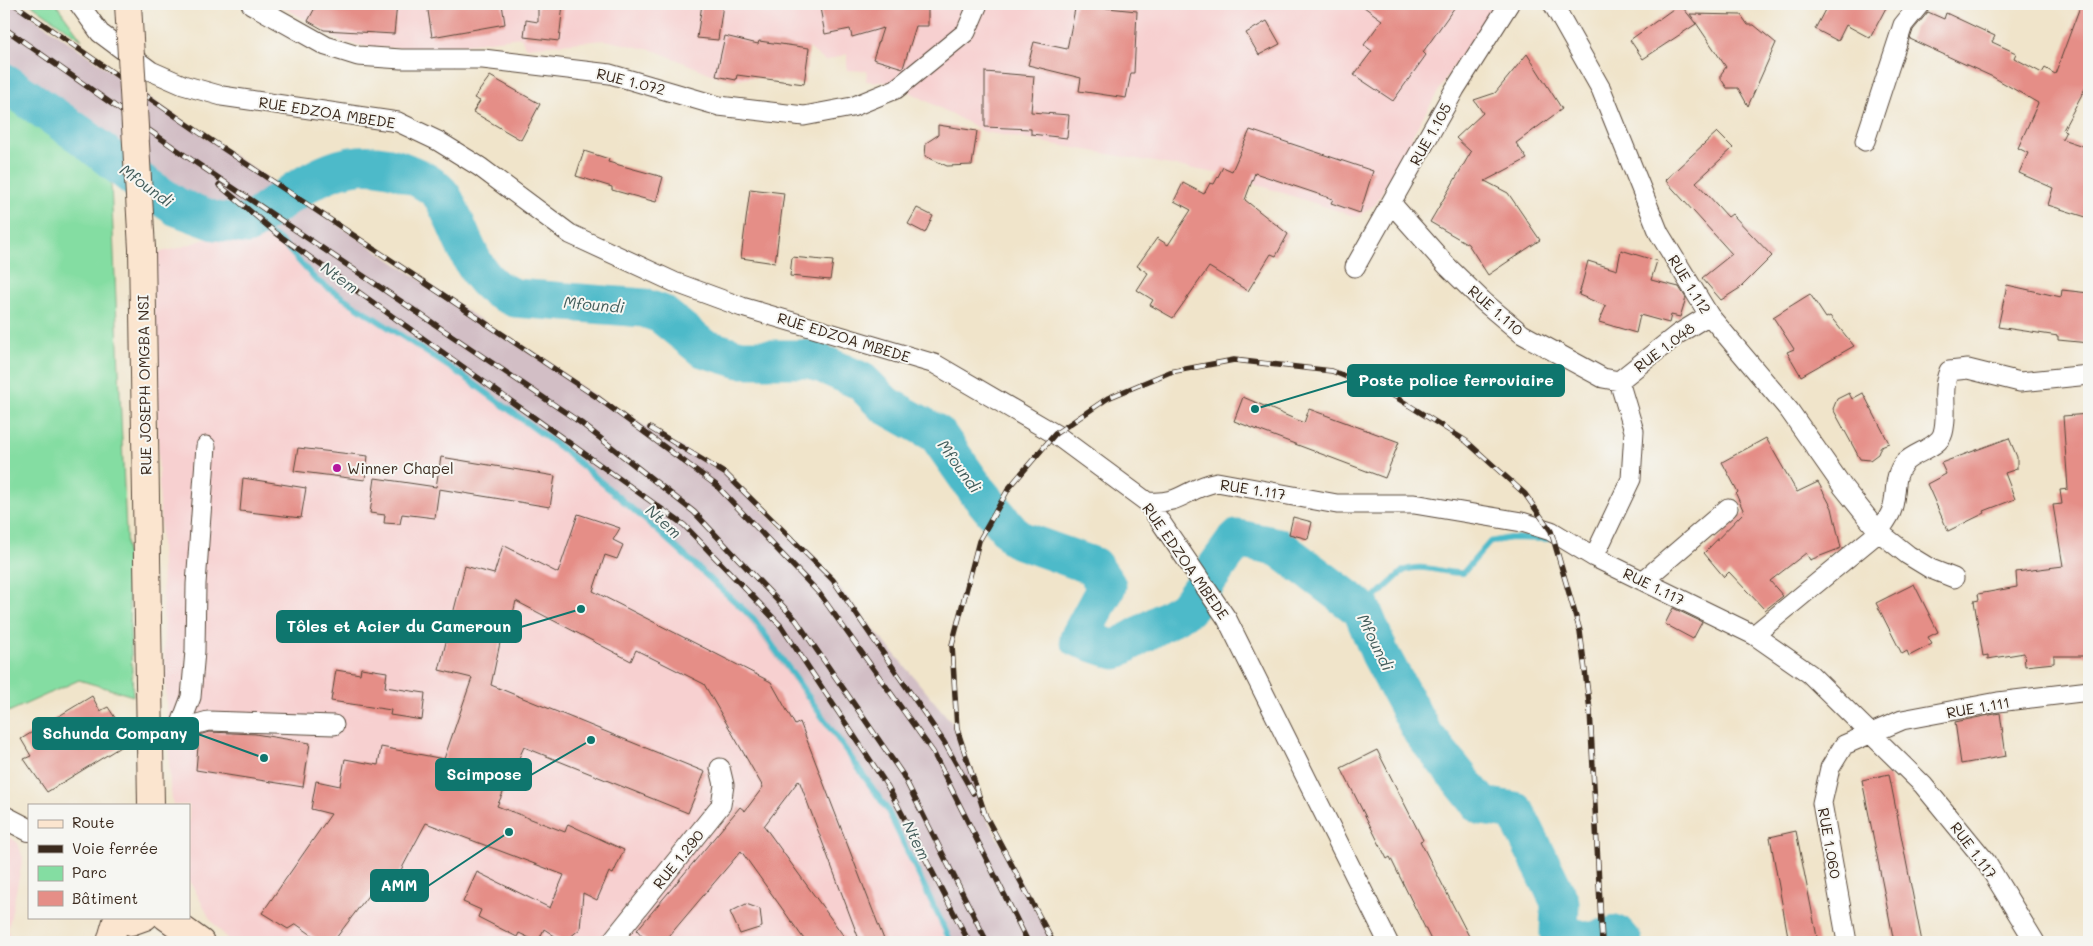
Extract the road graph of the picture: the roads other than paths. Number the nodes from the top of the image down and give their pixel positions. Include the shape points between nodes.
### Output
1 (78, 4) edge
2 (128, 4) edge
3 (251, 4) edge
4 (978, 4) edge
5 (1509, 4) edge
6 (1553, 4) edge
7 (1920, 4) edge
8 (1866, 141) dead end
9 (1390, 204) junction
10 (1355, 266) dead end
11 (1709, 315) junction
12 (2089, 375) edge
13 (1619, 381) junction
14 (206, 446) dead end
15 (1147, 502) junction
16 (1728, 508) dead end
17 (1879, 532) junction
18 (1594, 557) junction
19 (1954, 578) dead end
20 (1643, 580) junction
21 (1754, 635) junction
22 (2089, 691) edge
23 (334, 725) dead end
24 (1869, 733) junction
25 (150, 766) junction
26 (720, 768) dead end
27 (142, 804) edge
28 (151, 804) edge
29 (117, 918) edge
30 (152, 918) edge
31 (110, 942) edge
32 (129, 942) edge
33 (202, 942) edge
34 (611, 942) edge
35 (1388, 942) edge
36 (1847, 942) edge
37 (2035, 942) edge

1 - 15 street, RUE EDZOA MBEDE via 100,33 151,71 182,85 222,96 398,122 438,141 480,167 570,234 657,274 742,307 935,364 1056,434
2 - 25 main road, RUE JOSEPH OMGBA NSI, bridge via 142,249
3 - 4 street, RUE 1.072 via 326,46 358,56 483,59 610,74 720,106 804,116 852,107 896,89 966,32
5 - 9 street, RUE 1.105 via 1455,89
6 - 11 street, RUE 1.112 via 1601,89 1659,232
7 - 8 street via 1903,25
9 - 10 street, RUE 1.105
9 - 13 street, RUE 1.110 via 1447,266 1522,334 1603,378
11 - 13 street, RUE 1.048 via 1678,334
11 - 17 street, RUE 1.112 via 1789,410
12 - 17 street via 2020,382 1968,369 1949,372 1945,380 1943,435 1904,463 1897,475 1892,511
13 - 18 street via 1634,431 1631,479
14 - 23 street via 191,697 179,729 208,720
15 - 18 street, RUE 1.117 via 1164,503 1179,499 1201,485 1217,482 1337,504 1414,504 1522,522 1551,532
15 - 35 street, RUE EDZOA MBEDE via 1227,619
16 - 20 street
17 - 19 street, RUE 1.112 via 1908,555
17 - 21 street
18 - 20 street, RUE 1.117
20 - 21 street, RUE 1.117
21 - 24 street, RUE 1.117 via 1810,674
22 - 24 street, RUE 1.111 via 1998,702 1912,718
24 - 36 street, RUE 1.060 via 1844,745 1830,768 1822,803
24 - 37 street, RUE 1.117 via 1923,784 1979,854
25 - 27 main road
25 - 28 main road
26 - 34 street, RUE 1.290 via 724,785 721,805
29 - 30 main road via 131,922
29 - 31 main road
30 - 32 main road
30 - 33 main road

